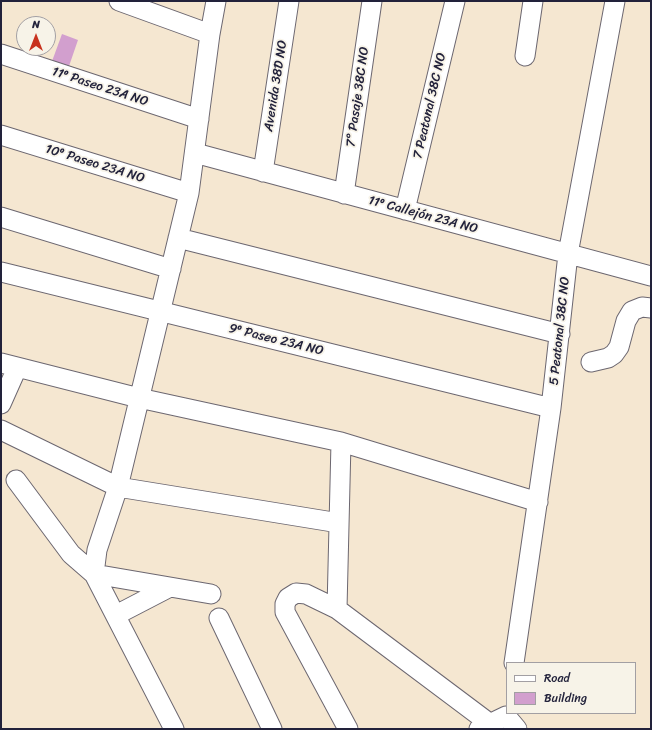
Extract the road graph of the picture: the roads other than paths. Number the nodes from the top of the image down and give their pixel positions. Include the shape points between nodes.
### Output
1 (119, 1) edge
2 (216, 1) edge
3 (289, 1) edge
4 (372, 1) edge
5 (455, 1) edge
6 (533, 1) edge
7 (615, 1) edge
8 (145, 6) edge
9 (210, 34) junction
10 (1, 54) edge
11 (525, 56) dead end
12 (199, 119) junction
13 (1, 135) edge
14 (195, 154) junction
15 (263, 172) junction
16 (189, 192) junction
17 (344, 194) junction
18 (405, 210) junction
19 (1, 217) edge
20 (178, 238) junction
21 (568, 254) junction
22 (171, 269) junction
23 (1, 272) edge
24 (651, 276) edge
25 (651, 308) edge
26 (160, 312) junction
27 (560, 334) junction
28 (591, 362) dead end
29 (9, 365) edge
30 (139, 398) junction
31 (1, 404) edge
32 (551, 408) junction
33 (1, 430) edge
34 (341, 442) junction
35 (16, 480) dead end
36 (118, 487) junction
37 (538, 502) junction
38 (339, 523) junction
39 (94, 574) junction
40 (170, 587) junction
41 (211, 594) dead end
42 (337, 609) junction
43 (116, 615) junction
44 (218, 618) dead end
45 (514, 662) edge
46 (500, 721) edge
47 (174, 729) edge
48 (272, 729) edge
49 (348, 729) edge

1 - 8 street
2 - 9 street
3 - 15 street, Avenida 38D NO
4 - 17 street, 7° Pasaje 38C NO
5 - 18 street, 7 Peatonal 38C NO
6 - 11 street
7 - 21 street, 5 Peatonal 38C NO
8 - 9 street
9 - 12 street
10 - 12 street, 11º Paseo 23A NO
12 - 14 street
13 - 16 street, 10º Paseo 23A NO
14 - 15 street, 11º Callejón 23A NO
14 - 16 street
15 - 17 street, 11º Callejón 23A NO
16 - 20 street
17 - 18 street, 11º Callejón 23A NO
18 - 21 street, 11º Callejón 23A NO
19 - 22 street
20 - 22 street
20 - 27 street
21 - 24 street, 11º Callejón 23A NO
21 - 27 street, 5 Peatonal 38C NO
22 - 26 street
23 - 26 street, 9º Paseo 23A NO
25 - 28 street via 642,307 632,311 614,354
26 - 30 street
26 - 32 street, 9º Paseo 23A NO
27 - 32 street, 5 Peatonal 38C NO
29 - 30 street
29 - 31 street
30 - 34 street
30 - 36 street
32 - 37 street, 5 Peatonal 38C NO
33 - 36 street
34 - 37 street
34 - 38 street
35 - 39 street via 72,554
36 - 38 street
36 - 39 street via 97,550
37 - 45 street, 5 Peatonal 38C NO
38 - 42 street
39 - 40 street
39 - 43 street
40 - 41 street
40 - 43 street
42 - 46 street
42 - 49 street via 306,594 296,593 288,598 285,604 285,612
43 - 47 street
44 - 48 street

